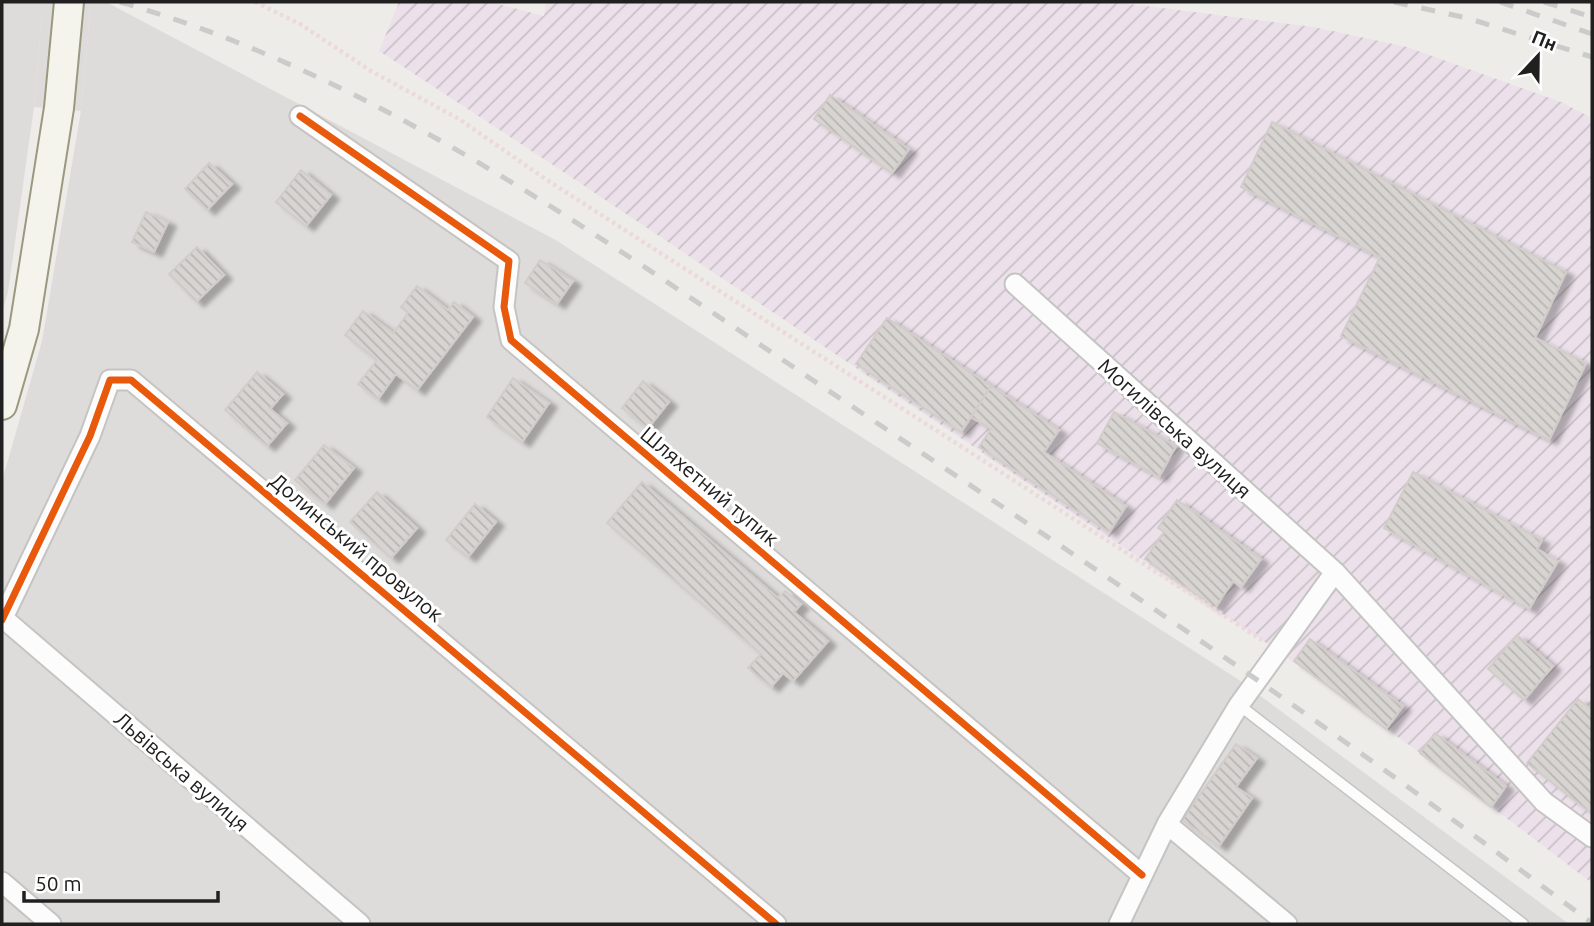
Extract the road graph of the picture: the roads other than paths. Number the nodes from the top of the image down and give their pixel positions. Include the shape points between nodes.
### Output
1 (69, 2) edge
2 (300, 116) dead end
3 (1015, 284) dead end
4 (2, 405) edge
5 (1335, 572) junction
6 (2, 619) edge
7 (1239, 705) junction
8 (1167, 824) junction
9 (1592, 836) edge
10 (1142, 875) junction
11 (2, 881) edge
12 (51, 924) edge
13 (360, 924) edge
14 (776, 924) edge
15 (1119, 924) edge
16 (1287, 924) edge
17 (1523, 924) edge

1 - 4 main road via 59,108 24,329
2 - 10 street, Шляхетний тупик via 509,261 504,307 511,340
3 - 5 street, Могилівська вулиця
5 - 7 street
5 - 9 street, Могилівська вулиця via 1544,802
6 - 13 street, Львівська вулиця
6 - 14 street, Долинський провулок via 90,436 110,380 131,380
7 - 8 street
7 - 17 lane
8 - 10 street
8 - 16 street
10 - 15 street
11 - 12 street

